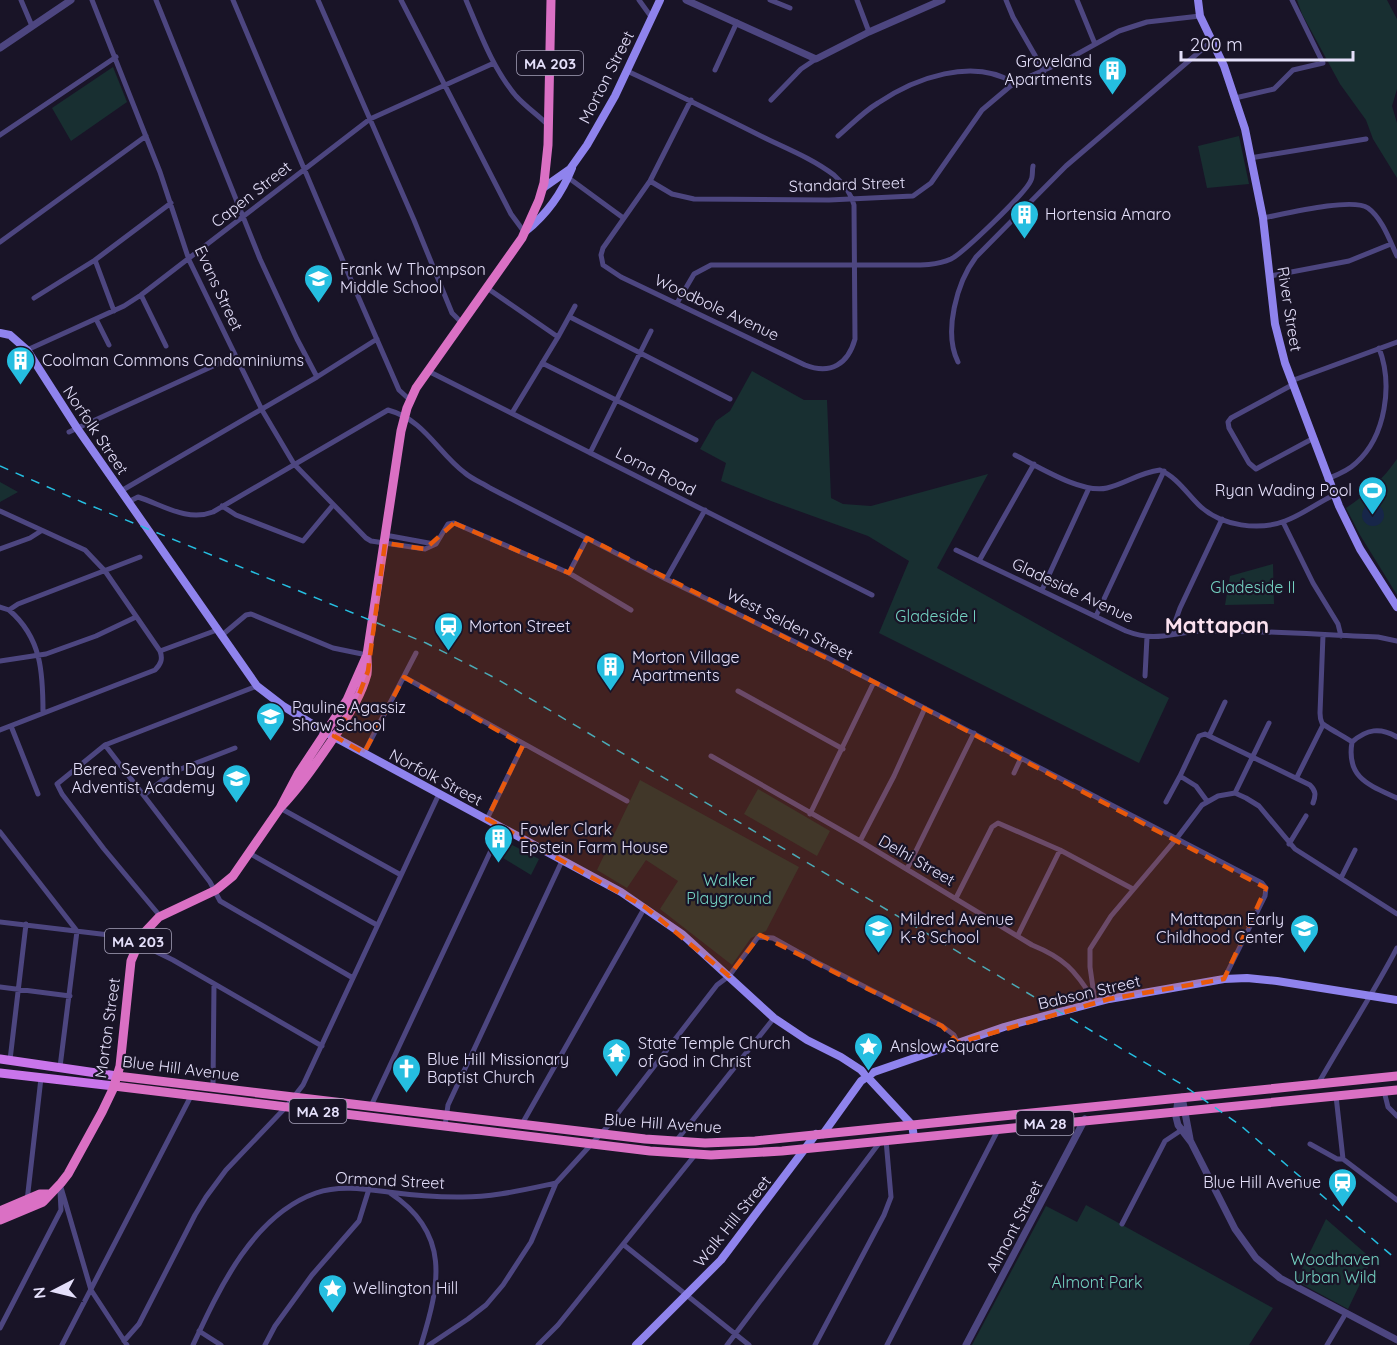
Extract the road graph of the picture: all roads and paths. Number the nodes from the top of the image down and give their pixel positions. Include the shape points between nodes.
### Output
1 (21, 0) edge
2 (70, 0) edge
3 (92, 0) edge
4 (156, 0) edge
5 (233, 0) edge
6 (318, 0) edge
7 (401, 0) edge
8 (466, 0) edge
9 (551, 0) edge
10 (639, 0) edge
11 (660, 0) edge
12 (686, 0) edge
13 (770, 0) edge
14 (857, 0) edge
15 (942, 0) edge
16 (1006, 0) edge
17 (1077, 0) edge
18 (1198, 0) edge
19 (1292, 0) edge
20 (932, 2) edge
21 (790, 8) dead end
22 (1200, 16) junction
23 (652, 18) junction
24 (737, 22) junction
25 (32, 26) junction
26 (869, 32) junction
27 (1212, 41) junction
28 (1095, 44) junction
29 (0, 48) edge
30 (116, 57) junction
31 (816, 58) junction
32 (495, 63) junction
33 (715, 70) dead end
34 (627, 71) junction
35 (1044, 71) junction
36 (1014, 83) junction
37 (445, 87) junction
38 (1235, 98) junction
39 (771, 99) dead end
40 (691, 100) junction
41 (370, 119) junction
42 (549, 126) junction
43 (0, 135) edge
44 (146, 136) junction
45 (837, 136) dead end
46 (1366, 140) dead end
47 (1250, 158) junction
48 (1033, 166) dead end
49 (304, 169) junction
50 (566, 176) junction
51 (650, 181) junction
52 (543, 188) junction
53 (852, 198) junction
54 (171, 203) junction
55 (243, 217) junction
56 (622, 218) junction
57 (1263, 218) junction
58 (524, 231) junction
59 (0, 242) edge
60 (1391, 244) junction
61 (1397, 256) edge
62 (95, 260) junction
63 (189, 260) junction
64 (855, 266) junction
65 (1270, 276) junction
66 (487, 288) junction
67 (141, 295) junction
68 (34, 298) dead end
69 (677, 303) junction
70 (575, 306) dead end
71 (114, 310) junction
72 (570, 317) junction
73 (96, 319) junction
74 (462, 323) junction
75 (651, 332) dead end
76 (0, 333) edge
77 (558, 337) junction
78 (377, 339) junction
79 (1397, 342) edge
80 (109, 345) dead end
81 (166, 346) dead end
82 (1380, 348) junction
83 (27, 350) junction
84 (640, 352) junction
85 (235, 356) junction
86 (958, 362) dead end
87 (542, 363) junction
88 (428, 371) junction
89 (318, 377) junction
90 (1292, 383) junction
91 (730, 399) dead end
92 (410, 400) junction
93 (617, 400) junction
94 (262, 410) junction
95 (512, 413) junction
96 (405, 415) junction
97 (73, 430) junction
98 (1312, 439) junction
99 (696, 440) dead end
100 (590, 453) junction
101 (1015, 455) dead end
102 (294, 464) junction
103 (1034, 464) junction
104 (1164, 471) junction
105 (1327, 479) junction
106 (134, 485) junction
107 (1089, 488) junction
108 (121, 491) junction
109 (1334, 495) junction
110 (138, 497) junction
111 (129, 502) junction
112 (333, 505) junction
113 (222, 506) junction
114 (705, 510) junction
115 (0, 511) edge
116 (1222, 519) junction
117 (1283, 522) junction
118 (41, 531) junction
119 (587, 538) junction
120 (385, 539) junction
121 (0, 549) edge
122 (956, 550) dead end
123 (140, 557) dead end
124 (979, 561) junction
125 (105, 571) junction
126 (569, 573) junction
127 (666, 579) junction
128 (1042, 590) junction
129 (872, 595) dead end
130 (0, 607) edge
131 (1397, 607) edge
132 (9, 610) junction
133 (631, 610) dead end
134 (1096, 616) junction
135 (136, 617) junction
136 (219, 633) junction
137 (1174, 634) junction
138 (1323, 635) junction
139 (1341, 636) junction
140 (1147, 637) junction
141 (1397, 641) edge
142 (160, 651) junction
143 (416, 653) dead end
144 (39, 655) junction
145 (367, 655) junction
146 (0, 661) edge
147 (1145, 676) dead end
148 (404, 677) junction
149 (874, 682) junction
150 (257, 686) junction
151 (738, 691) dead end
152 (1226, 702) dead end
153 (925, 708) junction
154 (43, 714) junction
155 (1269, 723) dead end
156 (1323, 725) junction
157 (11, 726) junction
158 (0, 730) edge
159 (330, 734) junction
160 (974, 734) junction
161 (1209, 735) junction
162 (1397, 737) edge
163 (1353, 742) junction
164 (105, 745) junction
165 (523, 745) junction
166 (235, 748) dead end
167 (843, 749) junction
168 (364, 753) junction
169 (711, 756) dead end
170 (1252, 757) junction
171 (1021, 758) junction
172 (1014, 773) dead end
173 (1180, 776) junction
174 (1297, 777) junction
175 (498, 780) dead end
176 (505, 783) junction
177 (1235, 793) junction
178 (439, 794) junction
179 (38, 795) dead end
180 (144, 795) junction
181 (1397, 798) edge
182 (627, 801) dead end
183 (1207, 801) junction
184 (1166, 802) dead end
185 (1313, 803) dead end
186 (280, 808) junction
187 (810, 814) junction
188 (1306, 816) dead end
189 (487, 819) junction
190 (502, 827) junction
191 (0, 832) edge
192 (1177, 838) junction
193 (860, 841) junction
194 (1289, 844) junction
195 (1060, 850) junction
196 (1355, 850) dead end
197 (249, 853) junction
198 (562, 861) junction
199 (907, 869) junction
200 (401, 875) junction
201 (1341, 878) junction
202 (1133, 889) junction
203 (214, 890) junction
204 (956, 898) junction
205 (645, 907) junction
206 (1397, 914) edge
207 (160, 916) junction
208 (0, 921) edge
209 (26, 924) junction
210 (378, 925) junction
211 (78, 931) junction
212 (1018, 935) junction
213 (137, 943) junction
214 (1397, 948) edge
215 (729, 976) junction
216 (353, 978) junction
217 (1224, 979) junction
218 (214, 984) junction
219 (0, 987) edge
220 (18, 989) junction
221 (70, 996) junction
222 (1370, 996) junction
223 (1397, 1000) edge
224 (1095, 1002) junction
225 (774, 1018) junction
226 (958, 1043) junction
227 (322, 1046) junction
228 (5, 1060) edge
229 (60, 1067) junction
230 (0, 1073) edge
231 (117, 1076) junction
232 (867, 1076) junction
233 (1397, 1076) edge
234 (41, 1078) junction
235 (1318, 1084) junction
236 (114, 1086) junction
237 (213, 1087) junction
238 (1397, 1089) edge
239 (1384, 1091) junction
240 (192, 1096) junction
241 (1336, 1096) junction
242 (295, 1097) junction
243 (1180, 1097) junction
244 (370, 1106) junction
245 (286, 1107) junction
246 (1180, 1111) junction
247 (446, 1115) junction
248 (1397, 1116) edge
249 (1085, 1119) junction
250 (522, 1124) junction
251 (912, 1125) junction
252 (445, 1126) junction
253 (999, 1128) junction
254 (1185, 1129) junction
255 (601, 1133) junction
256 (819, 1134) junction
257 (914, 1137) junction
258 (883, 1140) junction
259 (675, 1142) junction
260 (591, 1144) junction
261 (1310, 1144) dead end
262 (805, 1148) junction
263 (695, 1155) junction
264 (1343, 1159) junction
265 (556, 1183) junction
266 (60, 1185) junction
267 (369, 1190) junction
268 (388, 1192) junction
269 (1397, 1200) edge
270 (28, 1203) junction
271 (0, 1211) edge
272 (0, 1220) edge
273 (1122, 1224) dead end
274 (624, 1245) junction
275 (91, 1290) junction
276 (686, 1296) junction
277 (1346, 1313) junction
278 (0, 1328) edge
279 (199, 1332) junction
280 (735, 1333) junction
281 (1397, 1340) edge
282 (125, 1343) edge
283 (62, 1345) edge
284 (193, 1345) edge
285 (221, 1345) edge
286 (265, 1345) edge
287 (421, 1345) edge
288 (429, 1345) edge
289 (538, 1345) edge
290 (636, 1345) edge
291 (727, 1345) edge
292 (749, 1345) edge
293 (815, 1345) edge
294 (887, 1345) edge
295 (966, 1345) edge
296 (1327, 1345) edge

1 - 25 street
2 - 25 street
3 - 30 street, Evans Street
4 - 55 street
5 - 49 street
6 - 41 street
7 - 37 street
8 - 32 street
9 - 42 highway, MA 203
10 - 23 street
11 - 23 main road, Morton Street
12 - 24 street
13 - 21 street
14 - 26 street
15 - 20 street
16 - 35 street
17 - 28 street
18 - 22 main road, River Street
19 - 38 street via 1323,63 1293,70 1274,89
20 - 26 street
22 - 27 main road, River Street
22 - 28 street, Standard Street via 1147,22
23 - 34 main road, Morton Street
24 - 31 street
24 - 33 street
25 - 29 street
26 - 31 street
27 - 38 main road, River Street
27 - 86 street via 1066,166 976,256 962,282 951,327
28 - 35 street, Standard Street
30 - 43 street
30 - 44 street, Evans Street
31 - 39 street
32 - 37 street, Capen Street
32 - 42 street via 516,96
34 - 40 street
34 - 50 main road, Morton Street via 604,117
35 - 36 street, Standard Street
36 - 45 street via 993,73 976,71 929,78 878,103
36 - 53 street, Standard Street via 982,110 922,192 905,198
37 - 41 street, Capen Street
37 - 58 street
38 - 47 main road, River Street
40 - 51 street, Woodbole Avenue
40 - 53 street via 813,161 834,175
41 - 49 street, Capen Street
41 - 74 street via 452,313
42 - 52 highway, MA 203
44 - 54 street, Evans Street
44 - 59 street
46 - 47 street
47 - 57 main road, River Street
48 - 64 street via 1031,180 1015,200 951,259 928,264
49 - 55 street, Capen Street
49 - 78 street
50 - 52 main road
50 - 56 street
50 - 58 main road, Morton Street via 544,216
51 - 53 street, Standard Street via 672,194 694,199
51 - 56 street, Woodbole Avenue
52 - 58 highway, Morton Street / MA 203
53 - 64 street, Woodbole Avenue
54 - 62 street
54 - 63 street, Evans Street
55 - 63 street, Capen Street
55 - 89 street via 277,298
56 - 69 street, Woodbole Avenue via 603,248 603,265
57 - 60 street via 1361,205 1377,218
57 - 65 main road, River Street
58 - 66 highway, Morton Street / MA 203
60 - 61 street
60 - 65 street via 1349,261
62 - 68 street
62 - 71 street
63 - 67 street, Capen Street
63 - 85 street, Evans Street
64 - 69 street via 711,265 694,274
64 - 69 street, Woodbole Avenue via 855,339 852,350 835,367 815,369
65 - 90 main road, River Street via 1276,332
66 - 74 highway, Morton Street / MA 203
66 - 77 street
67 - 71 street, Capen Street
67 - 81 street
70 - 72 street
71 - 73 street, Capen Street
72 - 77 street
72 - 84 street
73 - 80 street
73 - 83 street, Capen Street
74 - 88 highway, Morton Street / MA 203
75 - 84 street
76 - 83 main road, Norfolk Street via 10,335
77 - 87 street
78 - 89 street
78 - 92 street via 399,390
79 - 82 street
82 - 90 street
82 - 105 street via 1387,377 1378,428 1358,461
83 - 97 main road, Norfolk Street
84 - 91 street
84 - 93 street
85 - 94 street, Evans Street
85 - 97 street
87 - 93 street
87 - 95 street
88 - 92 highway, Morton Street / MA 203
88 - 95 street, Lorna Road
89 - 94 street
90 - 98 main road, River Street
90 - 98 street via 1233,417 1228,426 1254,468
92 - 96 highway, Morton Street / MA 203
93 - 99 street
93 - 100 street
94 - 102 street, Evans Street
94 - 106 street
95 - 100 street, Lorna Road
96 - 102 street via 388,410
96 - 119 street, West Selden Street via 464,472
96 - 120 highway, Morton Street / MA 203
97 - 108 main road, Norfolk Street
98 - 105 main road, River Street
100 - 114 street, Lorna Road
101 - 103 street
102 - 112 street, Evans Street
102 - 113 street
103 - 107 street
103 - 124 street
104 - 107 street via 1141,473 1107,488
104 - 116 street via 1204,509
104 - 134 street
105 - 109 main road, River Street
106 - 108 street
106 - 110 street
107 - 128 street
108 - 111 main road, Norfolk Street
109 - 117 street
109 - 131 main road, River Street via 1360,549
110 - 111 street
110 - 113 street via 196,517
111 - 136 main road, Norfolk Street
112 - 113 street via 303,541
112 - 120 street, Evans Street via 366,538
114 - 127 street
114 - 129 street, Lorna Road
115 - 118 street
116 - 117 street via 1244,525
116 - 137 street via 1180,608
117 - 139 street
118 - 121 street
118 - 125 street via 85,550
119 - 126 street
119 - 127 street, West Selden Street
120 - 126 street, Evans Street via 425,549 436,544 448,524 454,524
120 - 145 highway, Morton Street / MA 203
122 - 124 street, Gladeside Avenue
123 - 125 street
124 - 128 street, Gladeside Avenue
125 - 132 street
125 - 135 street
126 - 133 street
127 - 149 street, West Selden Street
128 - 134 street, Gladeside Avenue
130 - 132 street
132 - 144 street
134 - 140 street, Gladeside Avenue
135 - 142 street
135 - 144 street via 96,636
136 - 142 street
136 - 145 street via 251,614 333,648
136 - 150 main road, Norfolk Street
137 - 138 street, Gladeside Avenue via 1201,631
137 - 140 street, Gladeside Avenue
138 - 139 street, Gladeside Avenue
138 - 156 street
139 - 141 street, Gladeside Avenue
140 - 147 street
142 - 154 street via 162,658 155,670
143 - 148 street
144 - 146 street
144 - 154 street
145 - 159 highway, Morton Street / MA 203
148 - 165 street
148 - 168 street
149 - 153 street, West Selden Street
149 - 167 street
150 - 159 main road, Norfolk Street
150 - 164 street
151 - 167 street
152 - 161 street
153 - 160 street, West Selden Street
153 - 193 street
154 - 157 street
155 - 170 street
156 - 163 street
156 - 174 street
157 - 158 street
157 - 179 street
159 - 168 main road, Norfolk Street
159 - 186 highway, Morton Street / MA 203 via 293,782
160 - 171 street, West Selden Street
160 - 199 street
161 - 170 street
161 - 173 street via 1198,736
162 - 163 street via 1385,731 1371,731
163 - 181 street via 1351,756 1357,775
164 - 180 street
164 - 207 street via 57,785
165 - 176 street
165 - 182 street
166 - 180 street via 173,772
167 - 187 street
168 - 178 main road, Norfolk Street
169 - 187 street, Delhi Street
170 - 174 street
170 - 177 street
171 - 172 street
171 - 192 street, West Selden Street
173 - 183 street via 1196,786
173 - 184 street
174 - 185 street via 1314,789
175 - 176 street
176 - 189 street
177 - 183 street
177 - 194 street via 1259,806
178 - 189 main road, Norfolk Street
178 - 200 street
180 - 203 street
183 - 192 street
186 - 197 highway, Morton Street / MA 203
186 - 200 street
187 - 193 street, Delhi Street
188 - 194 street
189 - 190 main road, Norfolk Street
190 - 198 main road, Norfolk Street
190 - 244 street
191 - 211 street
192 - 202 street
192 - 217 street, West Selden Street via 1266,888
193 - 199 street, Delhi Street
194 - 201 street
195 - 202 street
195 - 204 street via 996,823
195 - 212 street
196 - 201 street
197 - 203 highway, Morton Street / MA 203 via 229,881
197 - 210 street
198 - 205 main road, Norfolk Street
198 - 247 street
199 - 204 street, Delhi Street
200 - 210 street
201 - 206 street
202 - 224 street via 1090,949
203 - 207 highway, Morton Street / MA 203
203 - 216 street via 223,903
204 - 212 street, Delhi Street
205 - 215 main road, Norfolk Street
205 - 250 street
207 - 213 highway, Morton Street / MA 203
208 - 209 street
209 - 211 street
209 - 220 street
210 - 216 street
211 - 213 street
211 - 221 street
212 - 224 street, Delhi Street via 1056,955 1080,979
213 - 218 street
213 - 231 highway, Morton Street / MA 203 via 131,961
214 - 222 street
215 - 225 main road, Norfolk Street
215 - 226 street via 758,937 773,938 942,1026
215 - 255 street via 717,985
216 - 227 street
217 - 222 main road, Babson Street via 1277,981
217 - 224 main road, Babson Street
218 - 227 street
218 - 237 street
219 - 220 street
220 - 221 street
220 - 228 street
221 - 229 street
222 - 223 main road, Babson Street
222 - 235 street
224 - 226 main road, Babson Street
225 - 232 main road, Norfolk Street via 807,1041 854,1064
225 - 259 street
226 - 232 main road, Babson Street
227 - 242 street
228 - 229 main road, Blue Hill Avenue / MA 28
229 - 231 main road, Blue Hill Avenue / MA 28
230 - 234 main road, Blue Hill Avenue / MA 28
231 - 236 highway, Morton Street / MA 203
231 - 237 highway, Blue Hill Avenue / MA 28
232 - 251 main road, Norfolk Street
232 - 256 main road, Babson Street
233 - 235 highway, Blue Hill Avenue / MA 28
234 - 236 main road, Blue Hill Avenue / MA 28
234 - 270 street
235 - 243 highway, Blue Hill Avenue / MA 28
236 - 240 highway, Blue Hill Avenue / MA 28
236 - 266 highway, Morton Street / MA 203
237 - 242 highway, Blue Hill Avenue / MA 28
238 - 239 highway, Blue Hill Avenue / MA 28
239 - 241 highway, Blue Hill Avenue / MA 28
239 - 248 street via 1388,1107
240 - 245 highway, Blue Hill Avenue / MA 28
240 - 275 street
241 - 246 highway, Blue Hill Avenue / MA 28
241 - 264 street
242 - 244 highway, Blue Hill Avenue / MA 28
242 - 245 street
243 - 246 street
243 - 251 highway, Blue Hill Avenue / MA 28
244 - 247 highway, Blue Hill Avenue / MA 28
245 - 252 highway, Blue Hill Avenue / MA 28
245 - 282 street via 206,1197 139,1324
246 - 249 highway, Blue Hill Avenue / MA 28
246 - 254 street via 1177,1121
247 - 250 highway, Blue Hill Avenue / MA 28
247 - 252 street
249 - 253 highway, Blue Hill Avenue / MA 28
249 - 295 street, Almont Street
250 - 255 highway, Blue Hill Avenue / MA 28
251 - 256 highway, Blue Hill Avenue / MA 28
251 - 257 main road
252 - 260 highway, Blue Hill Avenue / MA 28
253 - 257 highway, Blue Hill Avenue / MA 28
253 - 294 street
254 - 273 street via 1166,1141
254 - 277 street via 1235,1229 1256,1258 1280,1278
255 - 259 highway, Blue Hill Avenue / MA 28
255 - 260 street
256 - 259 highway, Blue Hill Avenue / MA 28 via 723,1143
256 - 262 main road, Walk Hill Street
257 - 258 highway, Blue Hill Avenue / MA 28
258 - 262 highway, Blue Hill Avenue / MA 28
258 - 280 street
258 - 293 street via 891,1197
260 - 263 highway, Blue Hill Avenue / MA 28
260 - 265 street
261 - 264 street
262 - 263 highway, Blue Hill Avenue / MA 28
262 - 276 main road, Walk Hill Street via 721,1260
263 - 274 street
264 - 269 street
265 - 268 street, Ormond Street via 471,1197
265 - 288 street via 531,1242 503,1285 468,1320
266 - 270 highway, Morton Street / MA 203
266 - 275 street
266 - 278 street via 61,1210
267 - 268 street, Ormond Street
267 - 279 street, Ormond Street via 317,1192 278,1215 252,1238
267 - 286 street via 359,1221 312,1275
268 - 287 street via 406,1203 423,1224 436,1254 436,1293
270 - 271 highway, Morton Street / MA 203
270 - 272 highway, Morton Street / MA 203
274 - 276 street
274 - 289 street
275 - 282 street
275 - 283 street
276 - 280 street
276 - 290 main road, Walk Hill Street
277 - 281 street
277 - 296 street
279 - 284 street, Ormond Street
279 - 285 street
280 - 291 street
280 - 292 street

